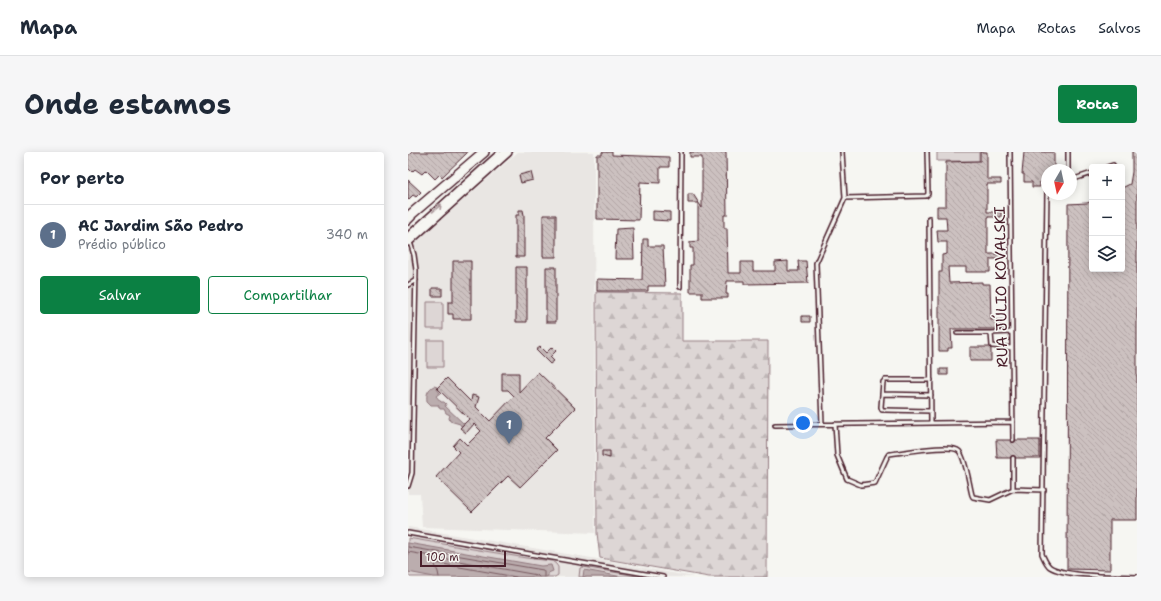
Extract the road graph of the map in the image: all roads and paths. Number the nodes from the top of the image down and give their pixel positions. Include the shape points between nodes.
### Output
1 (484, 152) edge
2 (490, 152) edge
3 (499, 152) edge
4 (507, 152) edge
5 (681, 152) edge
6 (842, 152) edge
7 (927, 152) edge
8 (1010, 152) edge
9 (1068, 152) edge
10 (1068, 164) edge
11 (1089, 174) edge
12 (1077, 178) edge
13 (845, 198) junction
14 (1047, 200) edge
15 (421, 208) junction
16 (408, 217) edge
17 (929, 218) dead end
18 (408, 223) edge
19 (409, 241) edge
20 (408, 252) edge
21 (416, 280) junction
22 (408, 285) edge
23 (680, 287) dead end
24 (1012, 332) junction
25 (958, 333) dead end
26 (991, 333) junction
27 (1012, 348) junction
28 (931, 380) junction
29 (882, 394) junction
30 (931, 395) junction
31 (408, 405) edge
32 (414, 405) junction
33 (931, 411) junction
34 (1013, 422) junction
35 (931, 423) junction
36 (822, 424) junction
37 (835, 424) junction
38 (775, 425) dead end
39 (1013, 440) dead end
40 (1013, 458) dead end
41 (408, 486) edge
42 (1013, 489) junction
43 (1044, 490) junction
44 (408, 533) edge
45 (663, 577) edge
46 (1137, 577) edge

1 - 15 main road
2 - 15 lane
19 -> 3 lane
4 - 19 main road
5 - 23 lane
6 - 13 lane
7 - 13 lane via 926,196
8 - 24 lane, RUA JÚLIO KOVALSKI
9 - 10 lane
11 - 12 lane
13 - 36 lane via 816,263
14 - 43 lane
15 - 16 main road
15 - 18 lane
17 - 28 lane
19 - 20 lane
19 - 21 lane
21 - 22 lane
21 - 32 lane
24 - 26 lane
24 - 27 lane, RUA JÚLIO KOVALSKI
25 - 26 lane
26 - 27 lane via 992,346
27 - 34 lane, RUA JÚLIO KOVALSKI
28 - 29 lane via 885,380
28 - 30 lane
29 - 30 lane
29 - 33 lane via 883,410
30 - 33 lane
31 - 32 lane
32 - 41 lane via 412,473
33 - 35 lane
34 - 35 lane
34 - 39 lane, RUA JÚLIO KOVALSKI
35 - 37 lane
36 - 37 lane
36 - 38 lane
37 - 42 lane via 837,455 847,479 861,485 875,483 890,454 951,447 956,448 963,456 973,497 990,500
40 - 42 lane
42 - 43 lane
43 - 46 lane via 1042,554 1050,567 1074,576
44 - 45 lane

